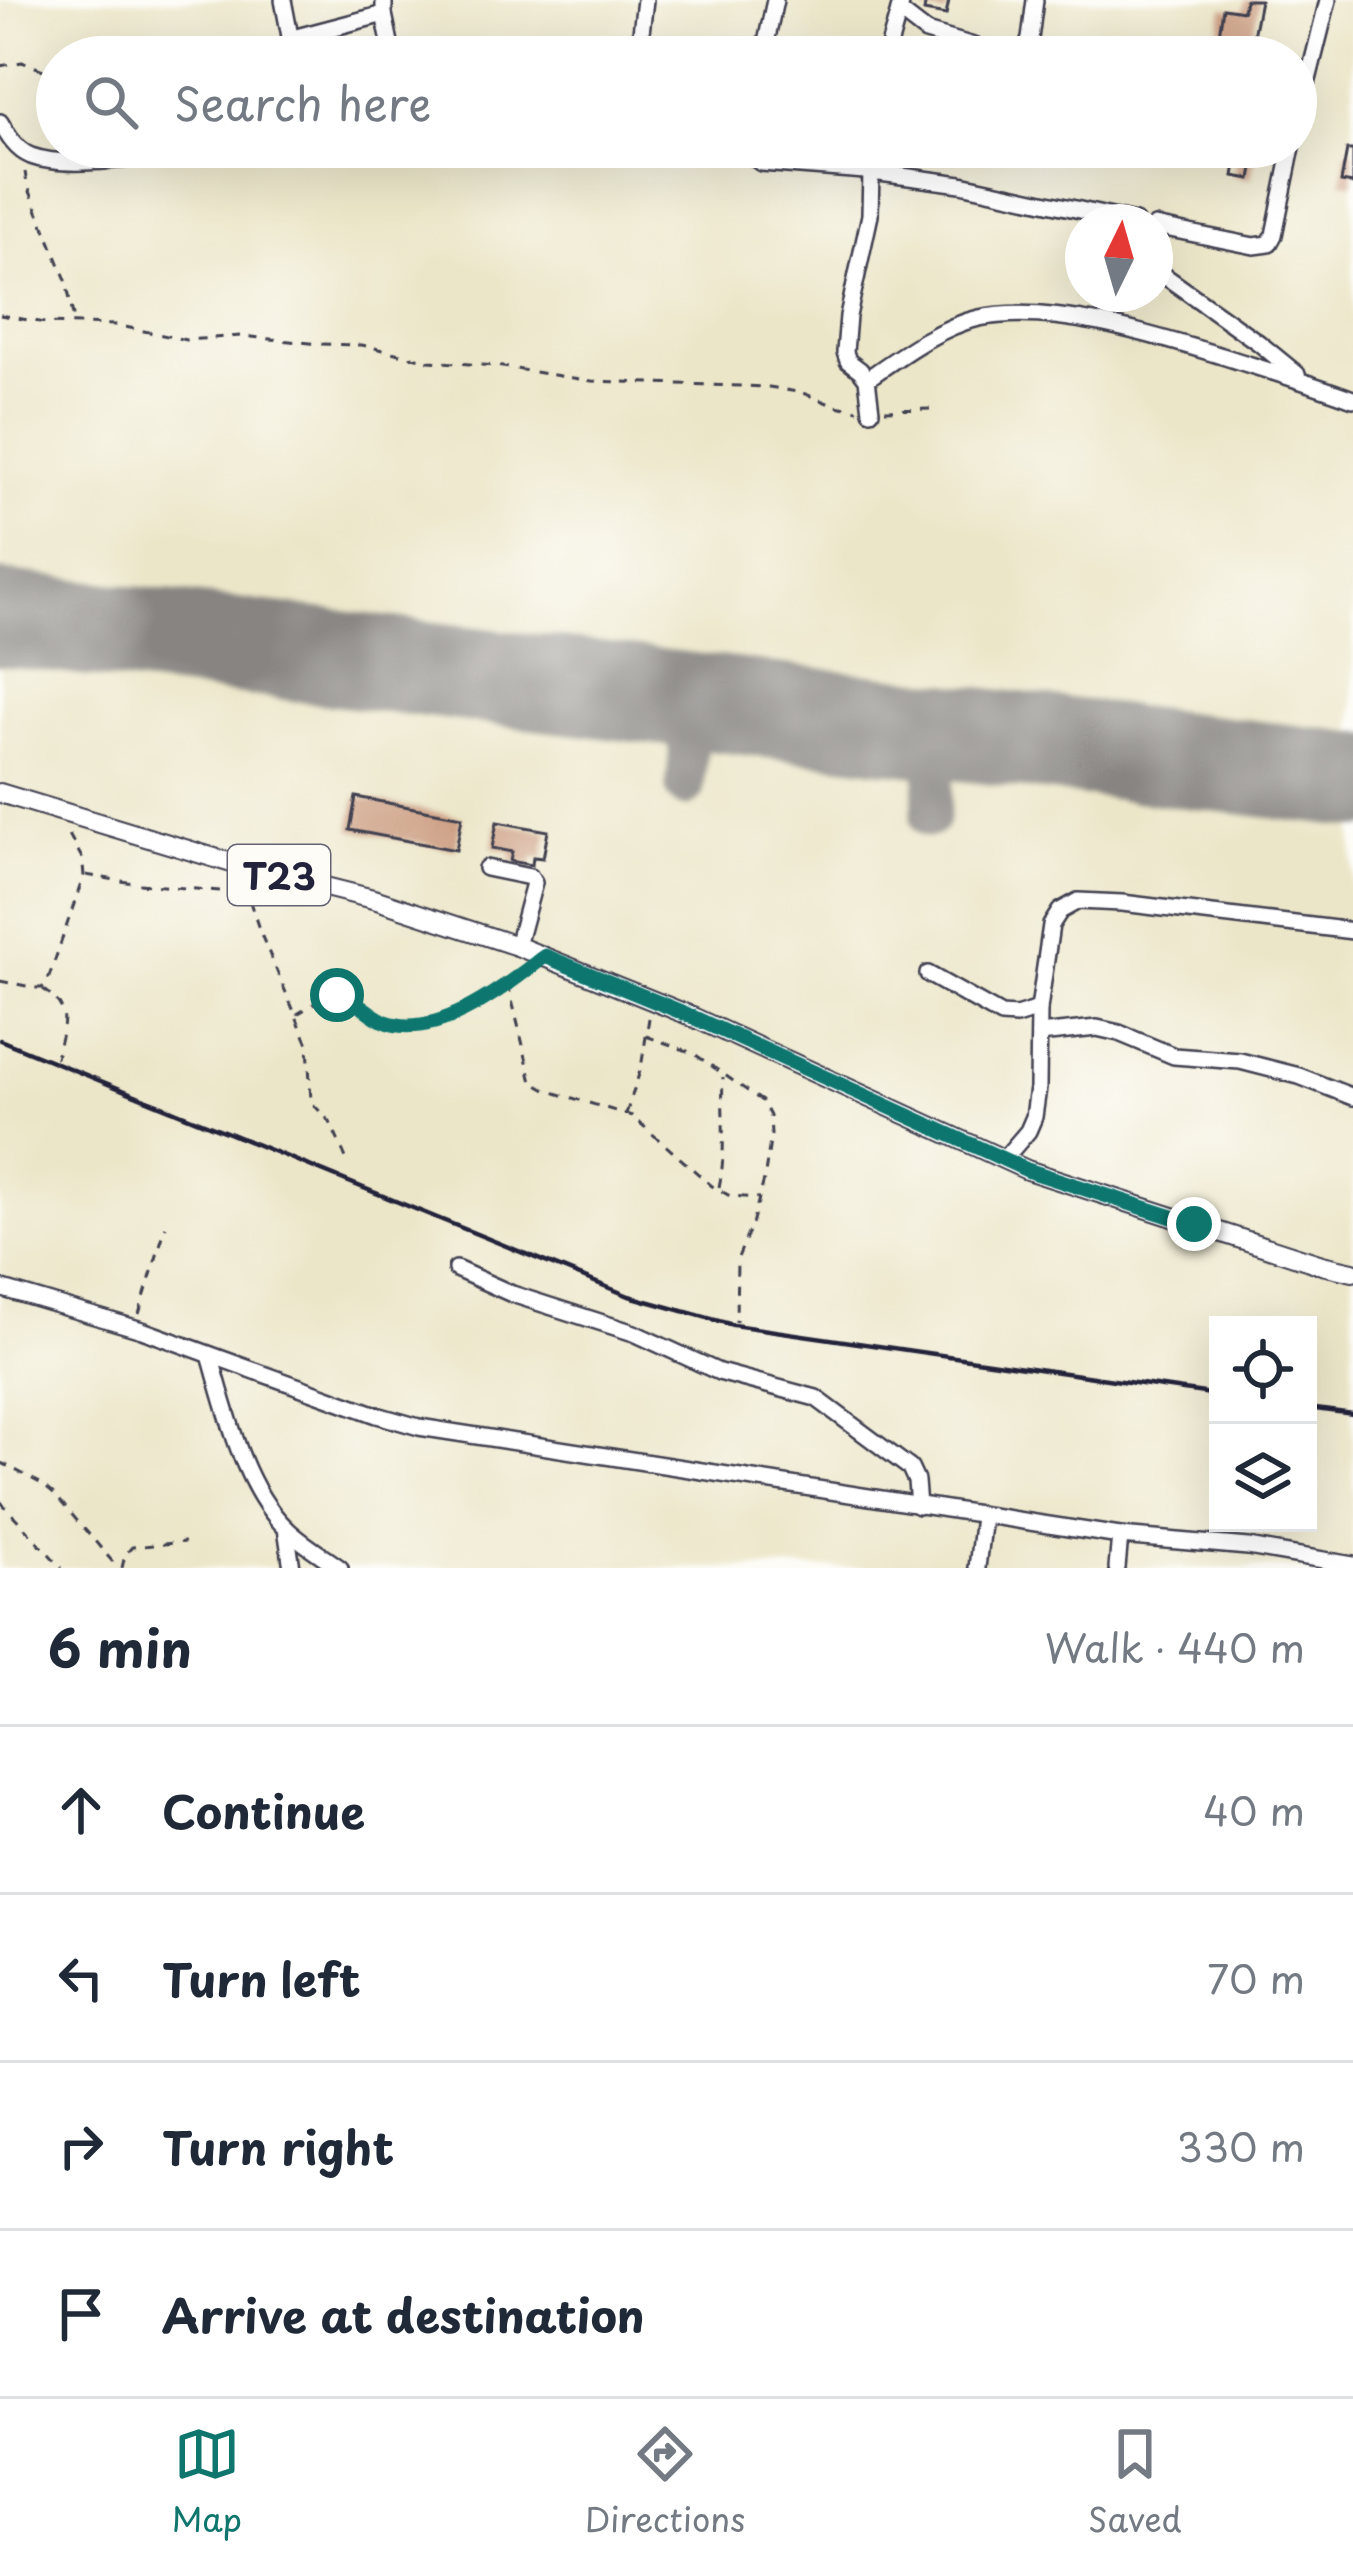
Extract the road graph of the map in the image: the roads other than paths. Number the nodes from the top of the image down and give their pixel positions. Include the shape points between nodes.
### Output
1 (283, 0) edge
2 (645, 0) edge
3 (775, 0) edge
4 (1035, 0) edge
5 (1328, 0) edge
6 (901, 6) edge
7 (384, 7) edge
8 (289, 36) edge
9 (298, 36) edge
10 (641, 36) edge
11 (767, 36) edge
12 (892, 36) edge
13 (939, 36) edge
14 (1030, 36) edge
15 (1317, 44) edge
16 (0, 122) edge
17 (36, 158) edge
18 (814, 168) edge
19 (868, 168) edge
20 (1288, 168) edge
21 (868, 172) junction
22 (1065, 208) edge
23 (1173, 230) edge
24 (1173, 282) edge
25 (867, 379) junction
26 (1308, 382) junction
27 (1353, 399) edge
28 (871, 411) road end
29 (0, 793) edge
30 (486, 868) dead end
31 (1353, 931) edge
32 (517, 946) junction
33 (928, 974) dead end
34 (1039, 1009) junction
35 (1039, 1034) junction
36 (1353, 1097) edge
37 (1004, 1159) junction
38 (456, 1269) dead end
39 (1353, 1272) edge
40 (0, 1288) edge
41 (210, 1355) junction
42 (918, 1505) junction
43 (983, 1516) junction
44 (286, 1528) junction
45 (1120, 1536) junction
46 (1248, 1546) junction
47 (1353, 1565) edge
48 (292, 1568) edge
49 (340, 1568) edge
50 (977, 1568) edge
51 (1117, 1568) edge
52 (1246, 1568) edge

1 - 8 street
2 - 10 street
3 - 11 street
4 - 14 street
5 - 15 street
6 - 12 street
6 - 13 street
7 - 9 street
16 - 17 street
18 - 21 street
19 - 21 street
20 - 23 street via 1269,244
21 - 22 street
21 - 25 street via 870,215 845,352
24 - 26 street
25 - 26 street via 945,332 1014,314 1140,331
25 - 28 street
26 - 27 street
29 - 32 main road, T23
30 - 32 street via 534,883
31 - 34 street via 1078,901 1051,925
32 - 37 main road, T23
33 - 34 street via 1001,1016
34 - 35 street
35 - 36 street via 1097,1028 1174,1056 1217,1057
35 - 37 street via 1034,1117
37 - 39 main road, T23
38 - 42 street via 719,1372 816,1398 910,1468
40 - 41 street
41 - 42 street via 419,1427
41 - 44 street via 243,1459
42 - 43 street
43 - 45 street
43 - 50 street
44 - 48 street
44 - 49 street
45 - 46 street
45 - 51 street
46 - 47 street
46 - 52 street

